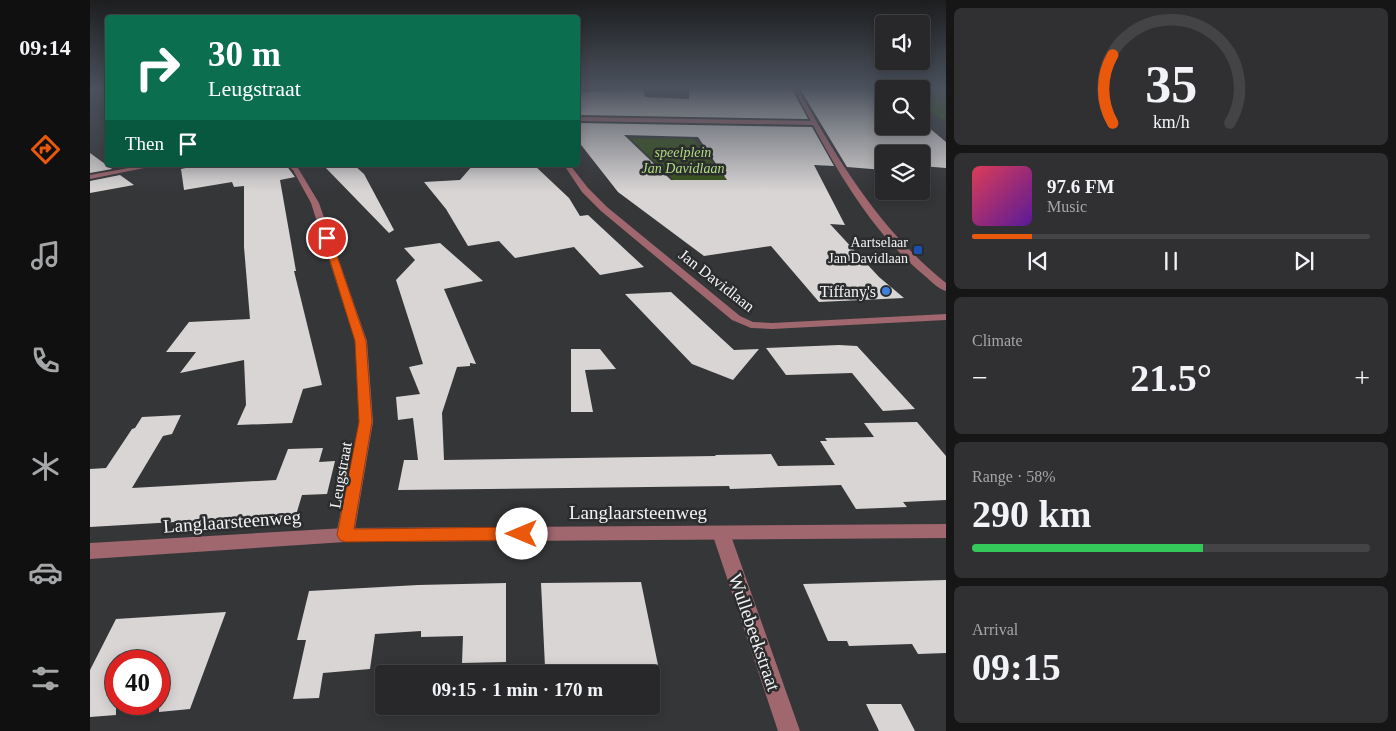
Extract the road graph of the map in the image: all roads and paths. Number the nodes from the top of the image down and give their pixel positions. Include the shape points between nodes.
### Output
1 (814, 123) edge
2 (145, 167) edge
3 (294, 167) edge
4 (568, 167) edge
5 (90, 177) edge
6 (946, 288) edge
7 (946, 317) edge
8 (946, 531) edge
9 (721, 533) junction
10 (345, 535) junction
11 (90, 551) edge
12 (789, 731) edge

1 - 6 street via 861,202 877,222
2 - 5 street
3 - 10 street, Leugstraat via 315,203 361,341 366,422
4 - 7 street, Jan Davidlaan via 604,209 736,318 751,325
8 - 9 street, Langlaarsteenweg
9 - 10 street, Langlaarsteenweg
9 - 12 street, Wullebeekstraat
10 - 11 street, Langlaarsteenweg

